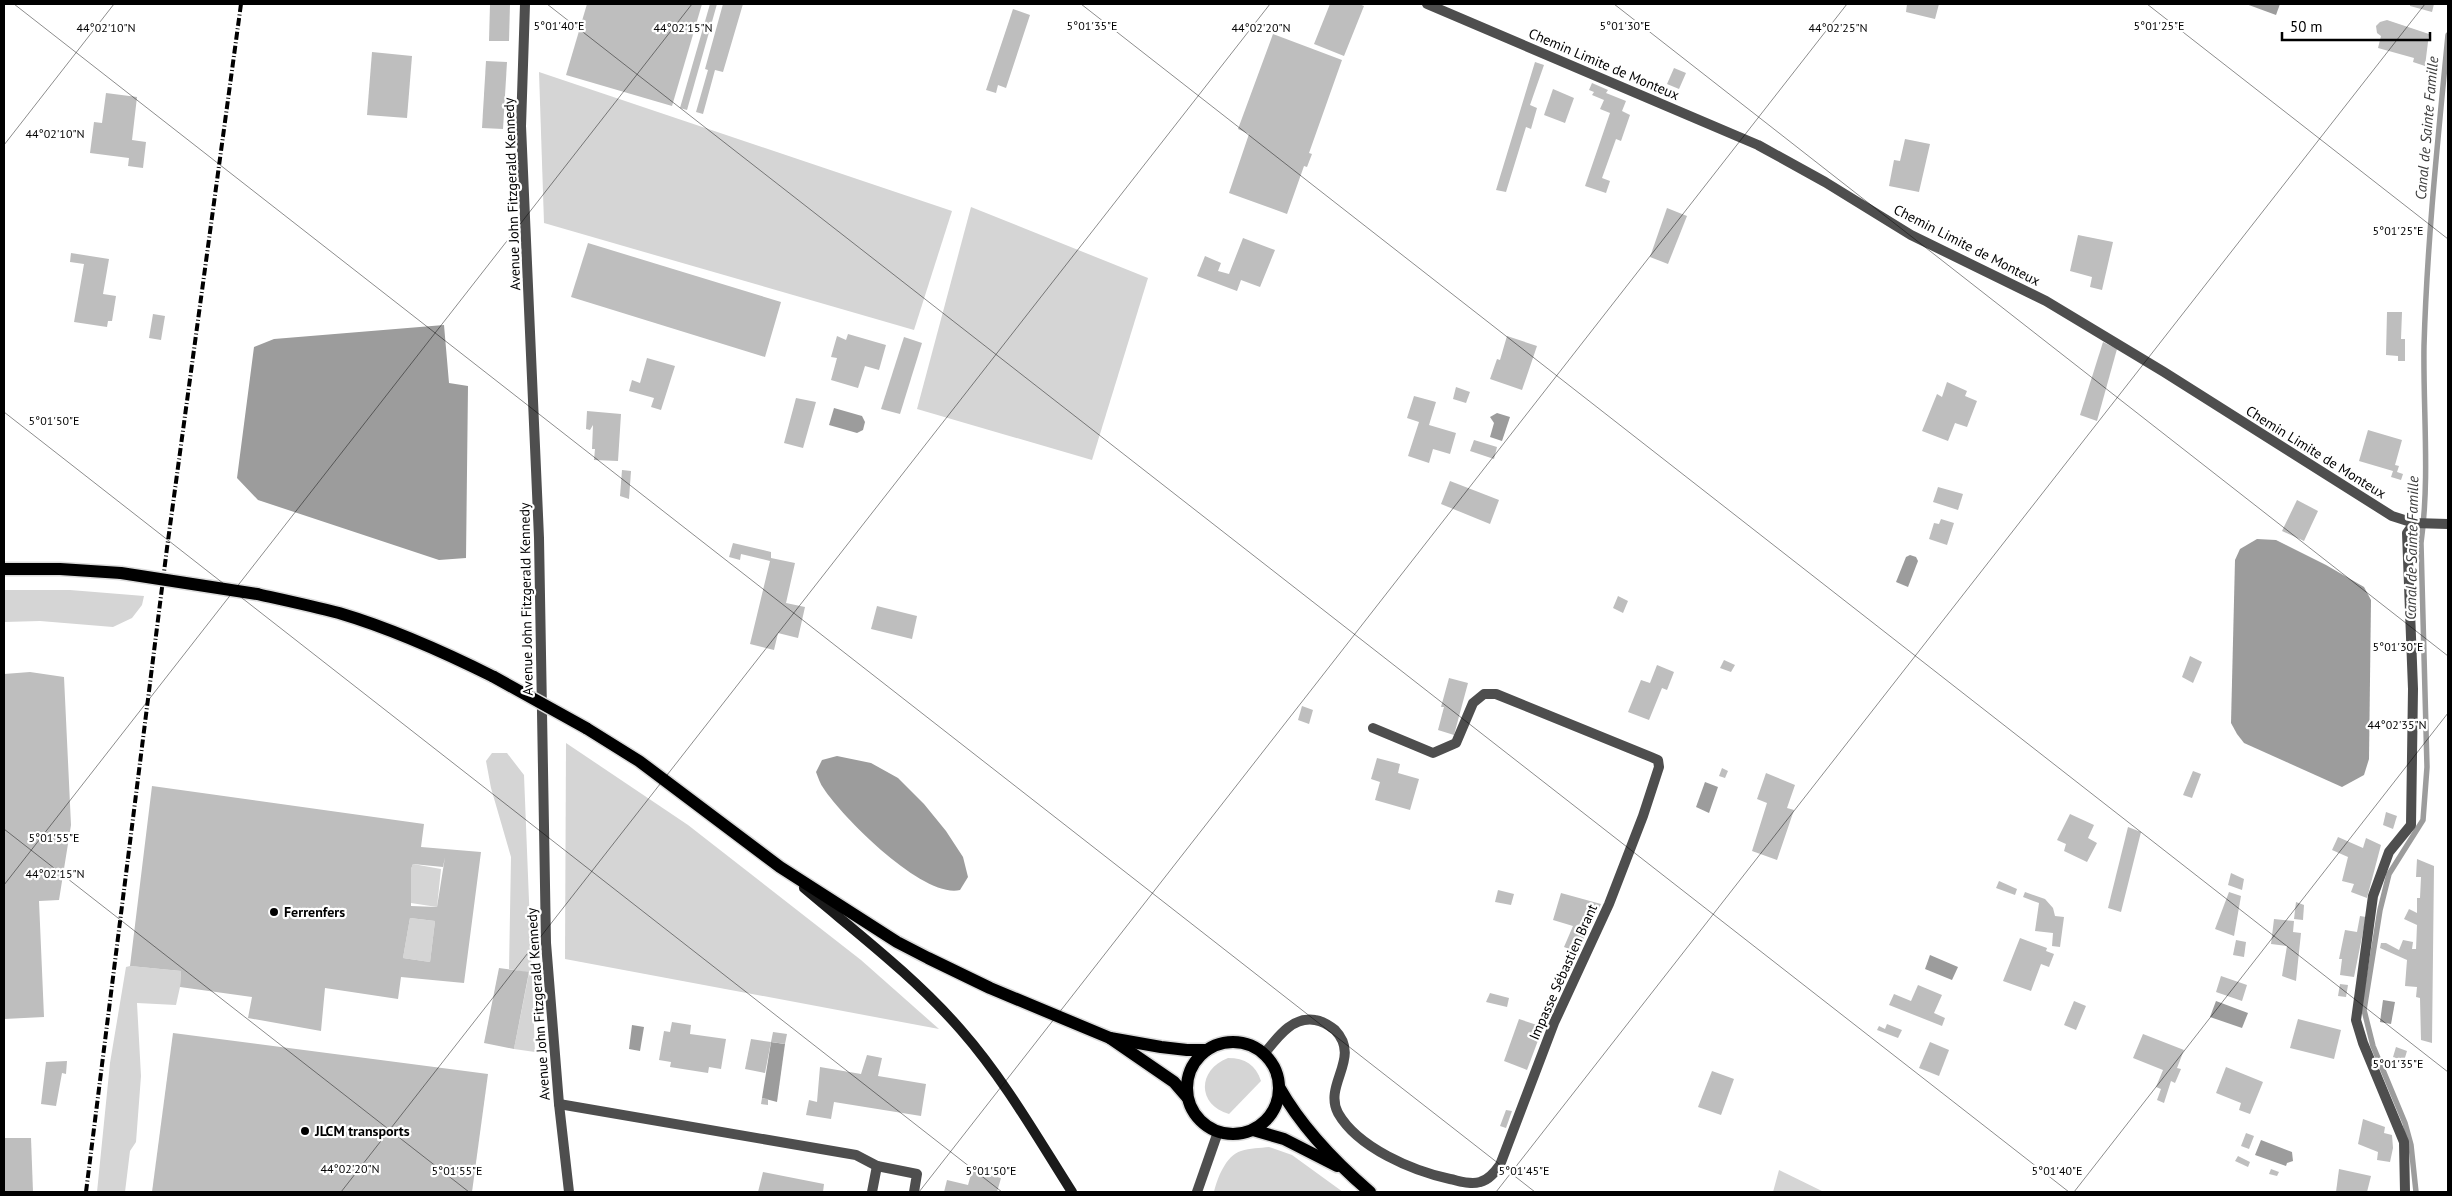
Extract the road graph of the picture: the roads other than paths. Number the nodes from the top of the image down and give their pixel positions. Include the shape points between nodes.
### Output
1 (524, 4) edge
2 (1427, 4) edge
3 (2414, 523) junction
4 (2448, 524) edge
5 (4, 569) edge
6 (1373, 728) dead end
7 (780, 867) junction
8 (1110, 1038) junction
9 (1207, 1050) junction
10 (1264, 1054) junction
11 (1279, 1087) junction
12 (1187, 1096) junction
13 (559, 1104) junction
14 (1252, 1130) junction
15 (1218, 1132) junction
16 (877, 1166) junction
17 (1344, 1170) junction
18 (569, 1192) edge
19 (872, 1192) edge
20 (914, 1192) edge
21 (1072, 1192) edge
22 (1197, 1192) edge
23 (1370, 1192) edge
24 (2404, 1192) edge

1 - 13 street, Avenue John Fitzgerald Kennedy via 521,126 539,538 546,943
2 - 3 street, Chemin Limite de Monteux via 1758,146 1825,182 1911,235 2046,301 2392,516
3 - 4 street, Chemin Limite de Monteux
3 - 24 street via 2406,533 2413,689 2411,825 2388,852 2373,896 2356,1020 2404,1142
5 - 7 main road, bridge via 120,573 257,594 338,613 416,640 494,677 586,728 638,761
6 - 10 street, Impasse Sébastien Brant via 1433,752 1456,743 1473,703 1484,694 1496,694 1658,760 1659,767 1609,904 1554,1023 1500,1165 1493,1175 1472,1184 1427,1174 1375,1148 1346,1125 1337,1111 1334,1096 1345,1062 1345,1049 1340,1036 1330,1026 1316,1020 1300,1021 1287,1028
7 - 8 main road via 897,942 990,988
7 - 21 main road via 925,993 960,1029 991,1068
8 - 9 main road via 1161,1047
8 - 12 main road via 1167,1076
9 - 10 main road via 1234,1042 1248,1044
9 - 12 main road via 1190,1072
10 - 11 main road via 1277,1072
11 - 14 main road via 1278,1101 1271,1115
11 - 17 main road via 1292,1109
12 - 15 main road via 1194,1114
13 - 16 street via 856,1155
13 - 18 street, Avenue John Fitzgerald Kennedy
14 - 15 main road via 1232,1134
14 - 17 main road via 1284,1139
15 - 22 street
16 - 19 street
16 - 20 street via 917,1174
17 - 23 main road

